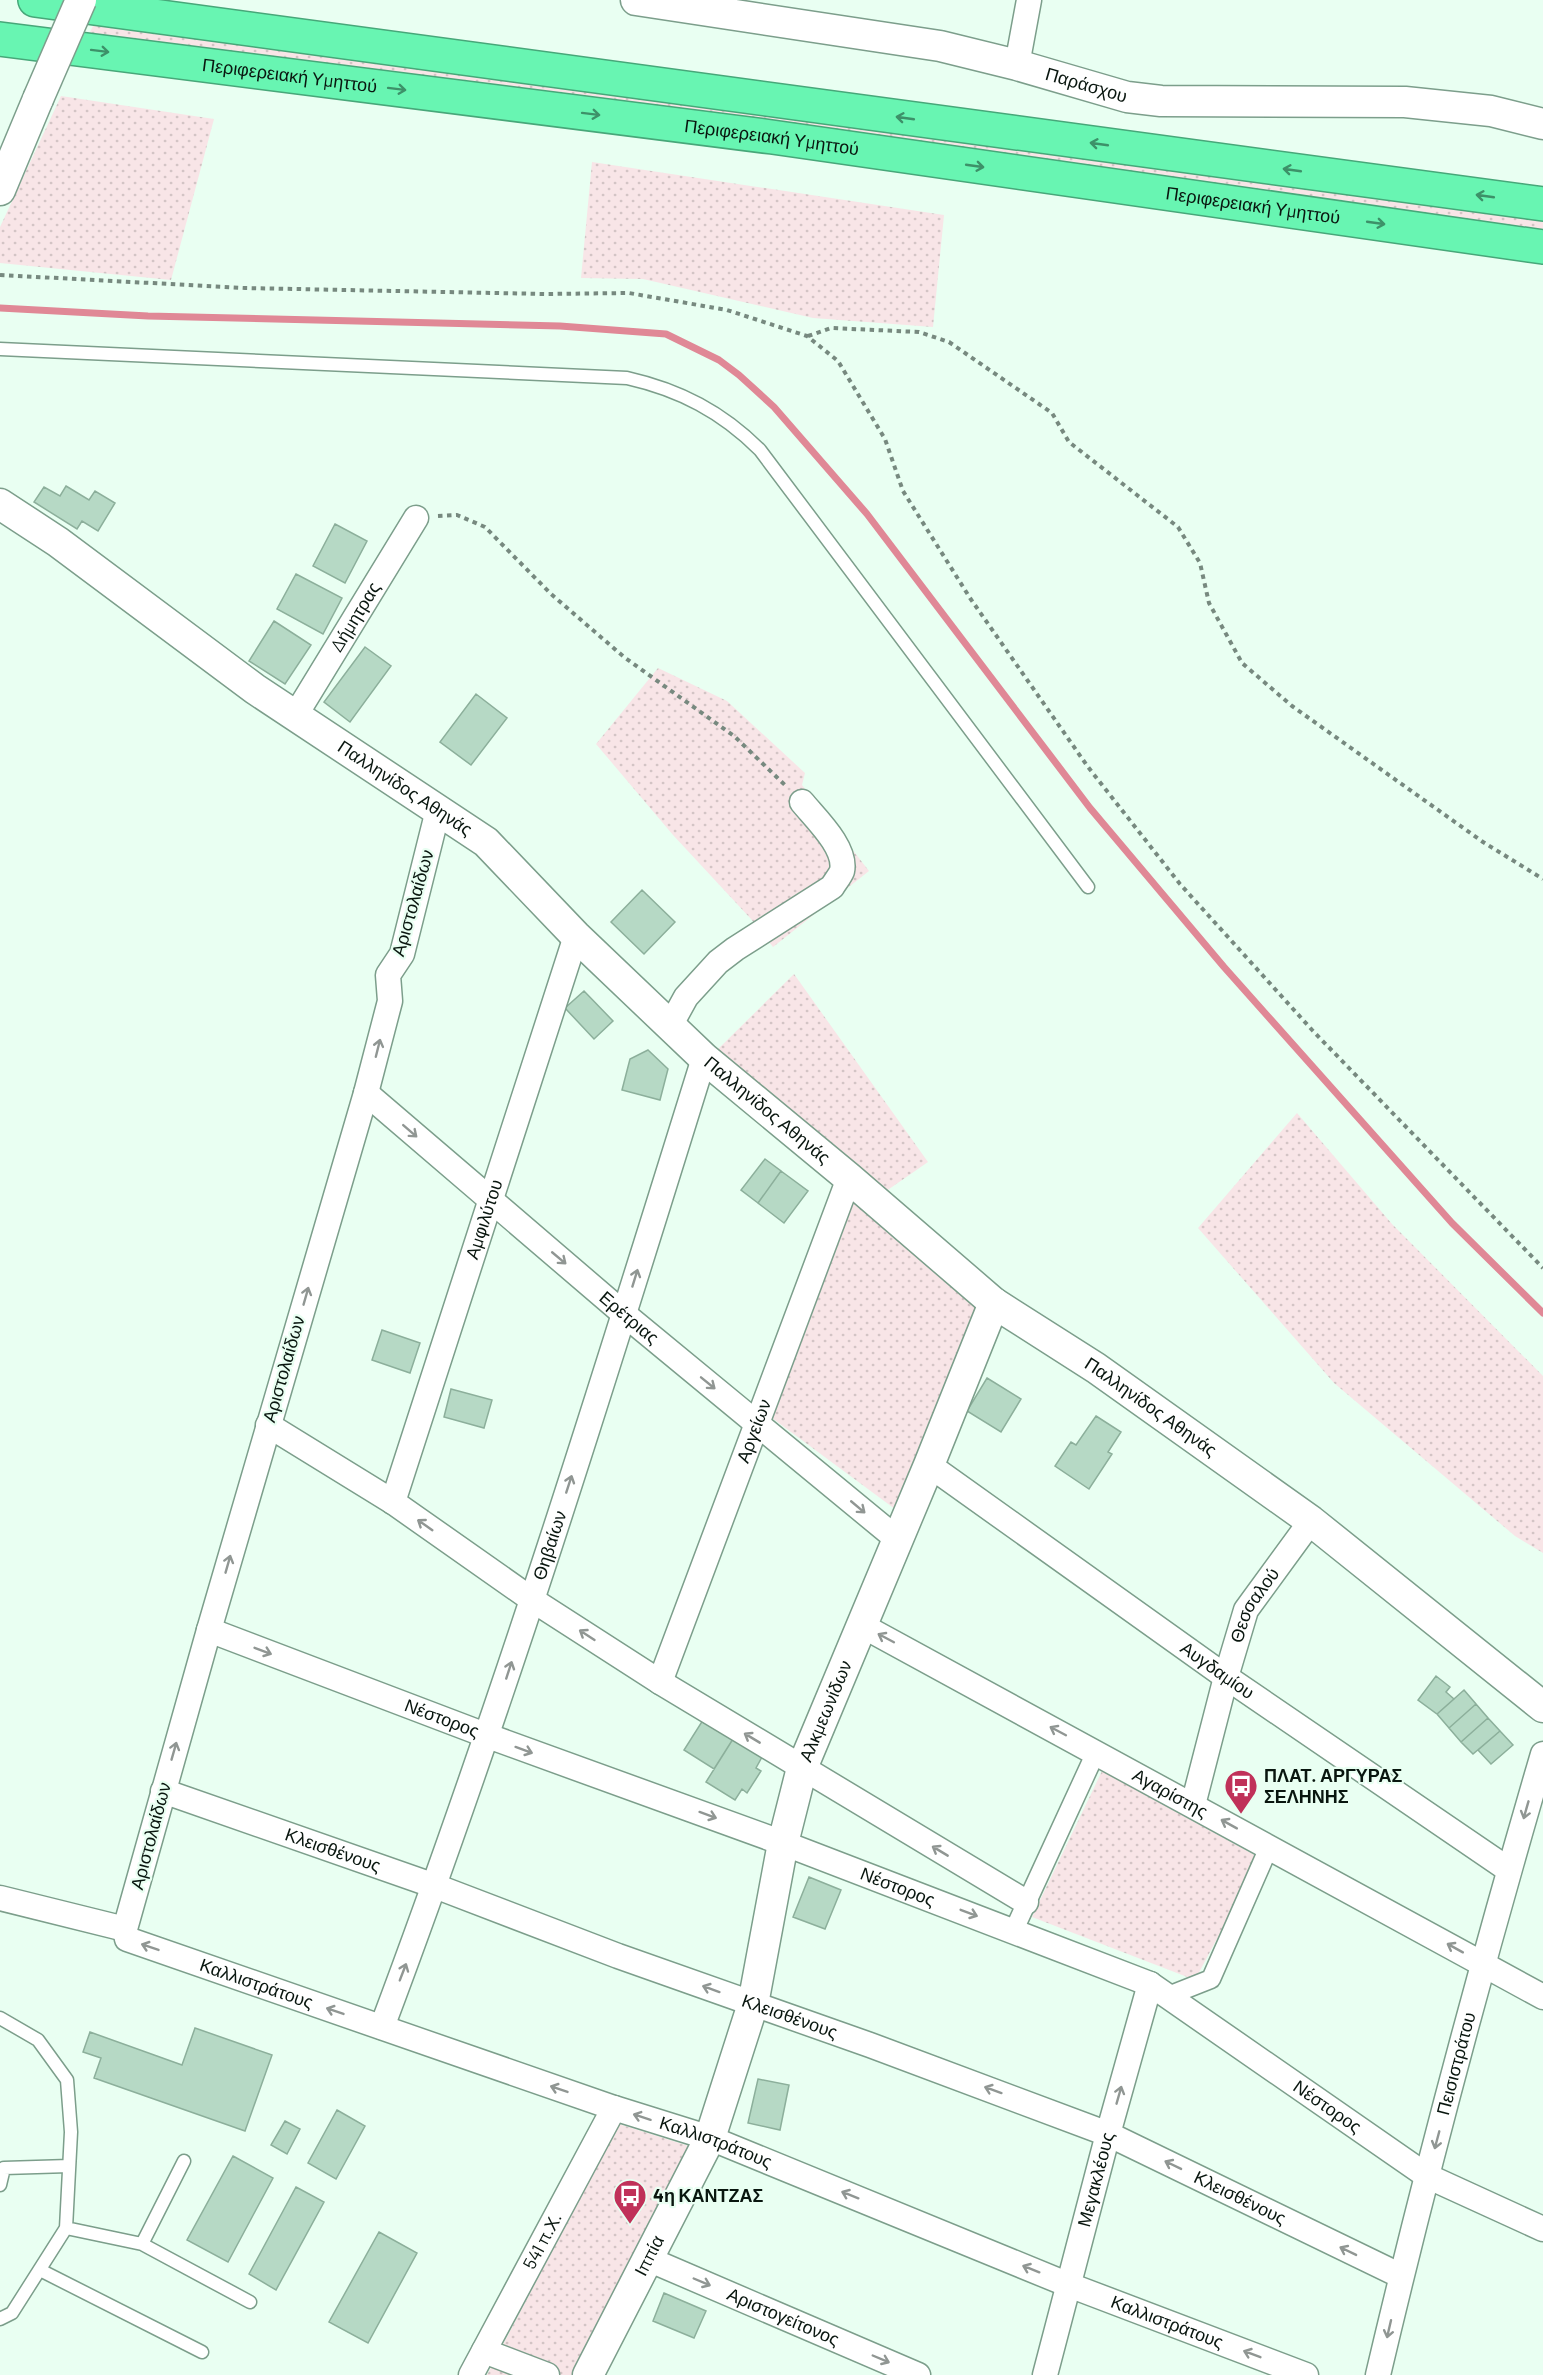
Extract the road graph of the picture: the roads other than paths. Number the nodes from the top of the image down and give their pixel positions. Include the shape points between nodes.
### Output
1 (35, 0) edge
2 (81, 0) edge
3 (636, 0) edge
4 (1029, 0) edge
5 (0, 39) edge
6 (1017, 65) junction
7 (1543, 124) edge
8 (0, 190) edge
9 (1543, 204) edge
10 (1543, 247) edge
11 (0, 349) edge
12 (0, 504) edge
13 (416, 518) road end
14 (295, 716) junction
15 (802, 802) road end
16 (438, 810) junction
17 (1088, 887) dead end
18 (576, 936) junction
19 (670, 1026) junction
20 (704, 1058) junction
21 (366, 1093) junction
22 (849, 1178) junction
23 (490, 1200) junction
24 (994, 1303) junction
25 (624, 1314) junction
26 (758, 1423) junction
27 (268, 1425) junction
28 (929, 1465) junction
29 (393, 1502) junction
30 (1311, 1521) junction
31 (897, 1539) junction
32 (531, 1599) junction
33 (861, 1625) junction
34 (209, 1630) junction
35 (1226, 1677) junction
36 (660, 1682) junction
37 (1543, 1707) edge
38 (488, 1736) junction
39 (1096, 1752) junction
40 (1543, 1754) edge
41 (802, 1768) junction
42 (163, 1791) junction
43 (1193, 1805) junction
44 (783, 1843) junction
45 (1269, 1846) junction
46 (1509, 1870) junction
47 (435, 1886) junction
48 (0, 1898) edge
49 (1026, 1902) junction
50 (125, 1929) junction
51 (1014, 1930) junction
52 (1484, 1964) junction
53 (1159, 1990) junction
54 (1543, 1997) edge
55 (753, 2004) junction
56 (0, 2018) edge
57 (382, 2027) junction
58 (614, 2108) junction
59 (1108, 2134) junction
60 (710, 2138) junction
61 (184, 2161) dead end
62 (69, 2166) junction
63 (1427, 2176) junction
64 (0, 2185) edge
65 (66, 2228) junction
66 (1543, 2229) edge
67 (142, 2244) junction
68 (648, 2259) junction
69 (39, 2270) junction
70 (1401, 2276) junction
71 (1069, 2284) junction
72 (250, 2302) dead end
73 (0, 2319) edge
74 (484, 2351) junction
75 (202, 2352) dead end
76 (471, 2375) edge
77 (547, 2375) edge
78 (588, 2375) edge
79 (918, 2375) edge
80 (1045, 2375) edge
81 (1306, 2375) edge
82 (1378, 2375) edge

9 -> 1 highway, Περιφερειακή Υμηττού
2 - 8 street, bridge
3 - 6 street, Παράσχου via 940,46
4 - 6 street
5 -> 10 highway, Περιφερειακή Υμηττού via 772,137
6 - 7 street, Παράσχου via 1126,98 1405,102 1491,111
11 - 17 lane via 627,378 662,387 703,405 744,434 775,468
12 - 14 street, Παλληνίδος Αθηνάς
13 - 14 street, Δήμητρας
14 - 16 street, Παλληνίδος Αθηνάς
15 - 19 street via 839,849 843,860 841,873 831,887 718,962 686,997
16 - 18 street, Παλληνίδος Αθηνάς via 486,842
21 -> 16 street, Αριστολαίδων via 390,1001 388,975 402,954
18 - 19 street, Παλληνίδος Αθηνάς
18 - 23 street, Αμφιλύτου
19 - 20 street, Παλληνίδος Αθηνάς
20 - 22 street, Παλληνίδος Αθηνάς
25 -> 20 street, Θηβαίων
21 -> 23 street, Ερέτριας
27 -> 21 street, Αριστολαίδων
22 - 24 street, Παλληνίδος Αθηνάς
22 - 26 street, Αργείων
23 -> 25 street, Ερέτριας
23 - 29 street, Αμφιλύτου
24 - 28 street, Αλκμεωνίδων
24 - 30 street, Παλληνίδος Αθηνάς via 1096,1368
25 -> 26 street, Ερέτριας
32 -> 25 street, Θηβαίων
26 -> 31 street, Ερέτριας
26 - 36 street, Αργείων
27 - 29 street
34 -> 27 street, Αριστολαίδων
28 - 31 street, Αλκμεωνίδων
28 - 35 street, Αυγδαμίου
32 -> 29 street
30 - 35 street, Θεσσαλού via 1246,1610
30 - 37 street, Παλληνίδος Αθηνάς
31 - 33 street, Αλκμεωνίδων
36 -> 32 street
38 -> 32 street, Θηβαίων
39 -> 33 street, Αγαρίστης
33 - 41 street, Αλκμεωνίδων
34 -> 38 street, Νέστορος
42 -> 34 street, Αριστολαίδων
35 - 43 street, Θεσσαλού
35 - 46 street, Αυγδαμίου
41 -> 36 street
38 -> 44 street, Νέστορος
38 - 47 street, Θηβαίων
39 - 43 street, Αγαρίστης
39 - 49 street
40 -> 46 street, Πεισιστράτου
41 - 44 street, Αλκμεωνίδων
49 -> 41 street
42 - 47 street, Κλεισθένους
42 - 50 street, Αριστολαίδων
45 -> 43 street, Αγαρίστης
44 -> 51 street, Νέστορος
44 - 55 street, Αλκμεωνίδων
52 -> 45 street, Αγαρίστης
45 - 53 street via 1211,1979
46 - 52 street, Πεισιστράτου
55 -> 47 street, Κλεισθένους
57 -> 47 street, Θηβαίων
48 - 50 street
49 - 51 street
57 -> 50 street, Καλλιστράτους via 127,1939
51 - 53 street, Νέστορος
52 - 54 street, Αγαρίστης
52 -> 63 street, Πεισιστράτου
59 -> 53 street, Μεγακλέους
53 - 63 street, Νέστορος
59 -> 55 street, Κλεισθένους
55 - 60 street, Αλκμεωνίδων
56 - 62 lane via 38,2040 67,2080
58 -> 57 street, Καλλιστράτους
60 -> 58 street, Καλλιστράτους
58 - 74 street, 541 π.Χ.
70 -> 59 street, Κλεισθένους
59 - 71 street, Μεγακλέους
60 - 68 street, Ιππία
71 -> 60 street, Καλλιστράτους
61 - 67 lane
62 - 64 lane via 4,2168
62 - 65 lane
63 - 66 street, Νέστορος
63 - 70 street, Πεισιστράτου
65 - 67 lane
65 - 69 lane
67 - 72 lane
68 - 78 street, Ιππία
68 -> 79 street, Αριστογείτονος
69 - 73 lane via 12,2313
69 - 75 lane
70 -> 82 street, Πεισιστράτου
71 - 80 street, Μεγακλέους
81 -> 71 street, Καλλιστράτους
74 - 76 street, 541 π.Χ.
74 - 77 street

